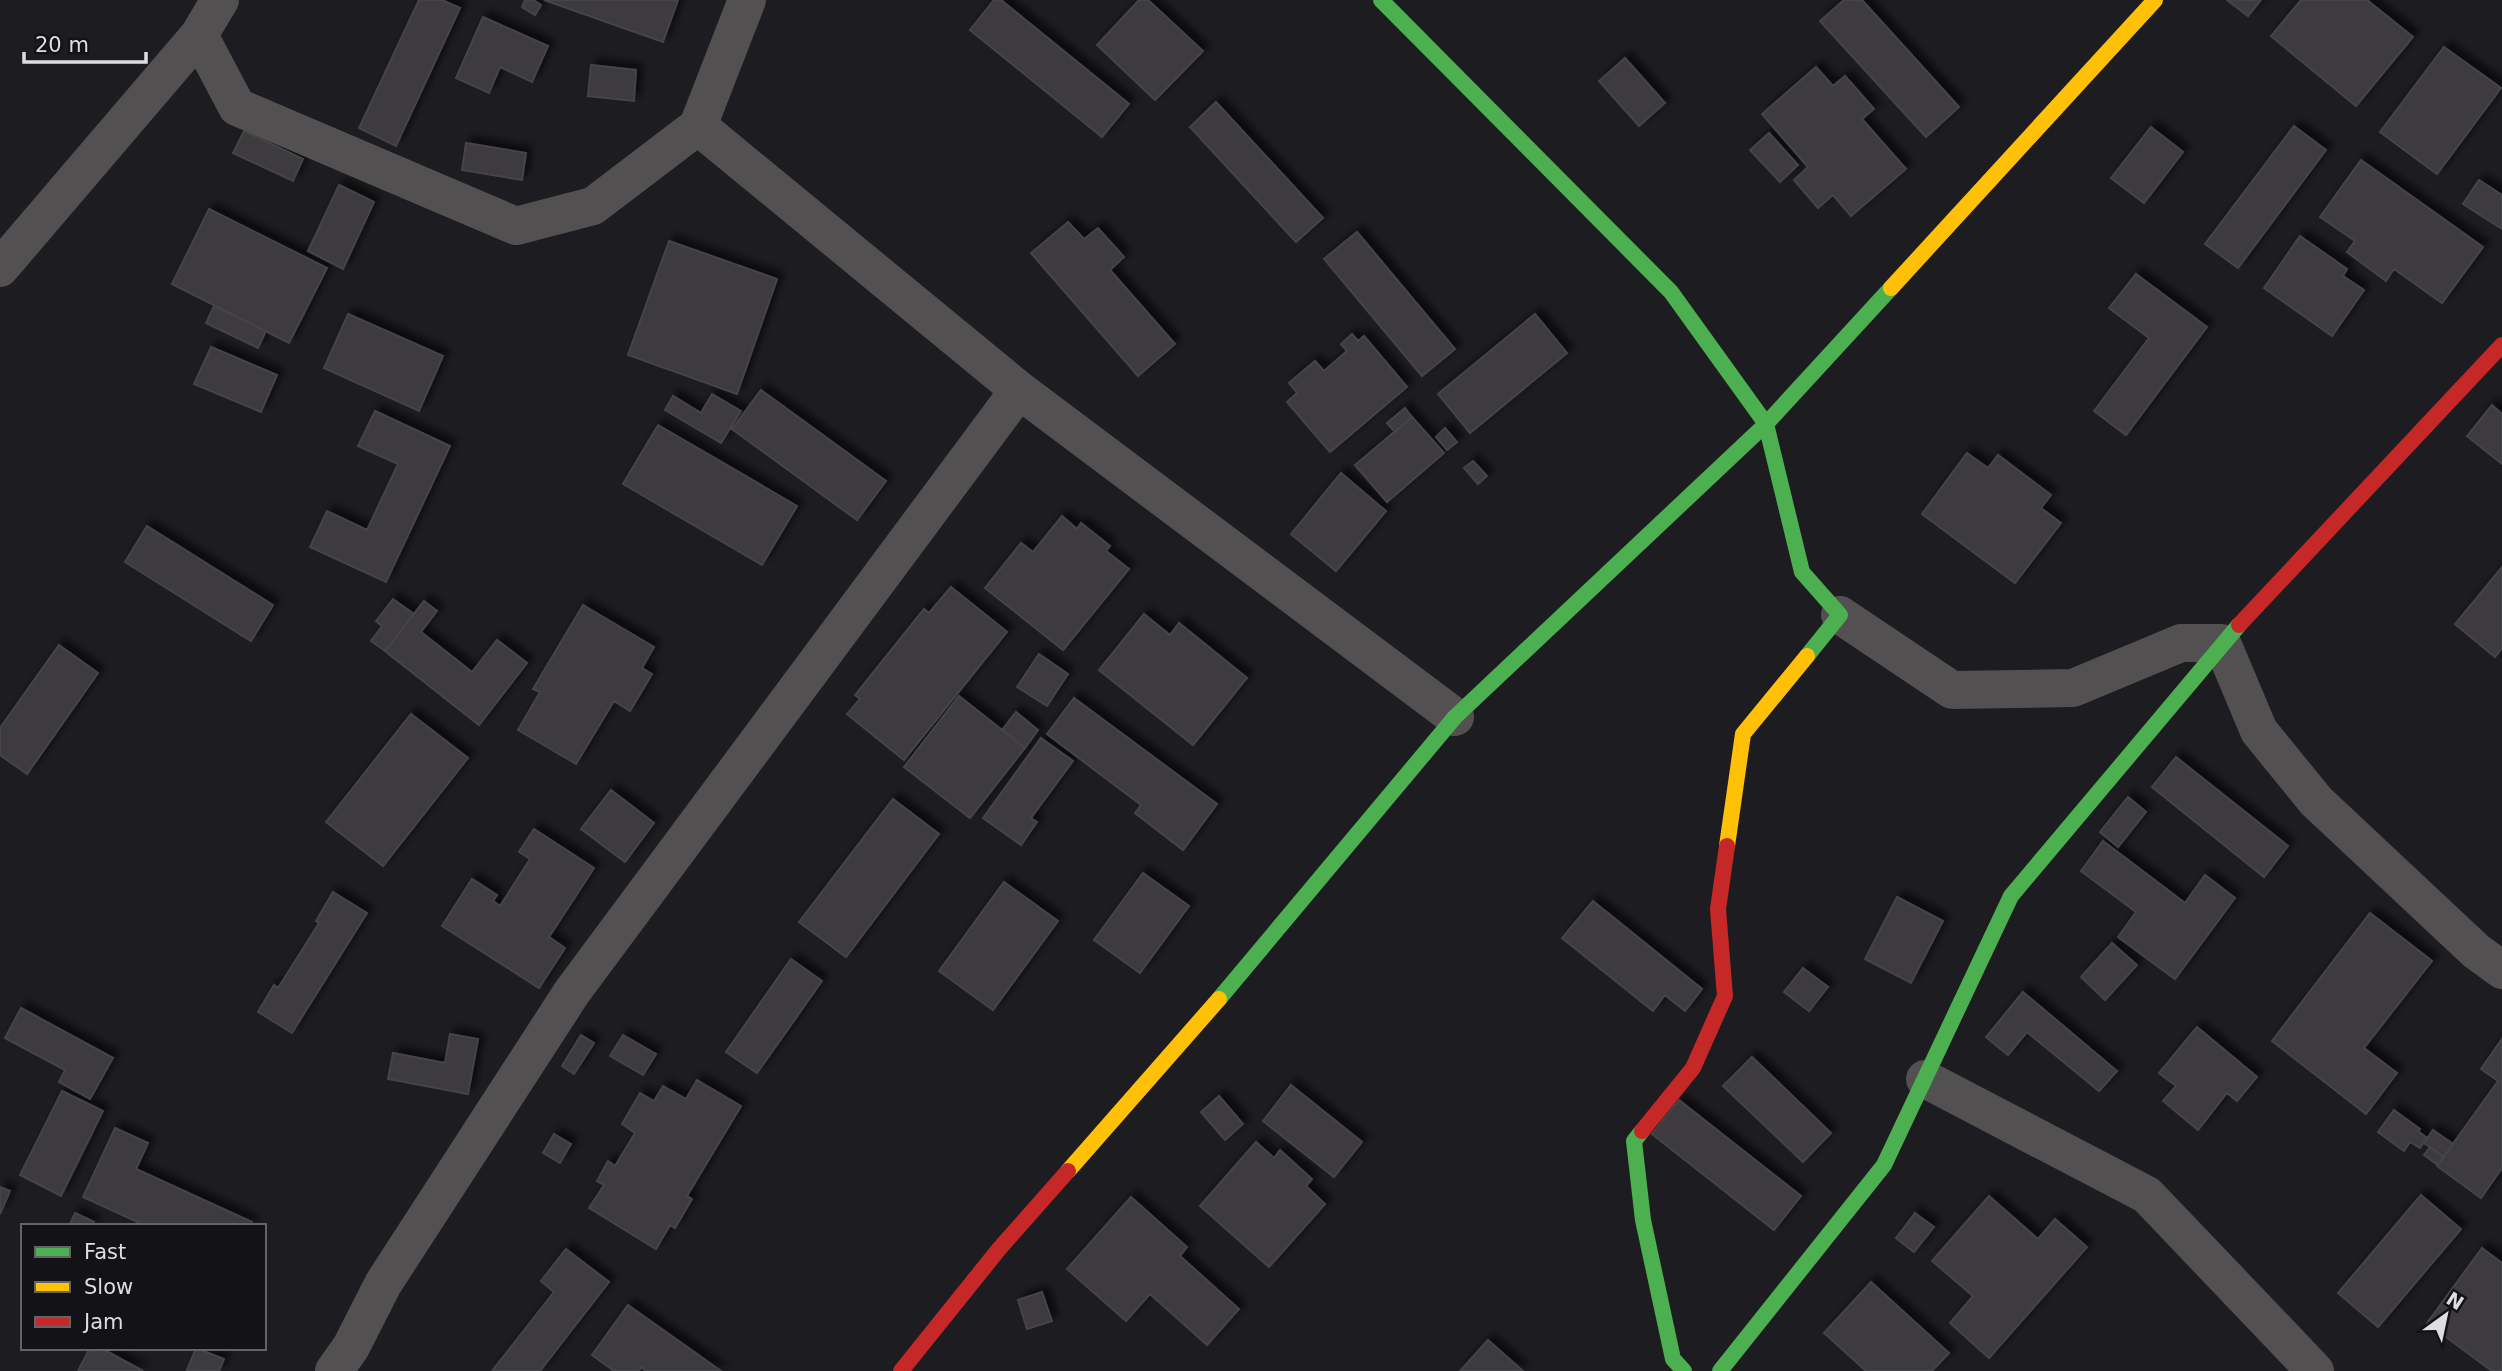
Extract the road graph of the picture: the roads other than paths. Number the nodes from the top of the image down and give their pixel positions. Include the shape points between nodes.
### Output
1 (220, 0) edge
2 (747, 0) edge
3 (1381, 0) edge
4 (2155, 0) edge
5 (199, 35) junction
6 (698, 126) junction
7 (0, 268) edge
8 (2502, 345) edge
9 (1019, 390) junction
10 (1766, 424) junction
11 (1840, 615) junction
12 (2222, 643) junction
13 (1455, 717) junction
14 (2502, 970) edge
15 (1925, 1079) junction
16 (334, 1371) edge
17 (901, 1371) edge
18 (1684, 1371) edge
19 (1720, 1371) edge
20 (2315, 1371) edge

1 - 5 street
2 - 6 street
3 - 10 street via 1671,292
4 - 10 street
5 - 6 street via 237,107 516,226 593,206
5 - 7 street
6 - 9 street
8 - 12 street
9 - 13 street
9 - 16 street via 572,992 383,1284 351,1348
10 - 11 street via 1802,572
10 - 13 street
11 - 12 street via 1952,690 2073,688 2181,643
11 - 18 street via 1743,734 1718,909 1725,996 1693,1068 1634,1141 1643,1220 1673,1359
12 - 14 street via 2259,731 2316,801
12 - 15 street via 2011,896
13 - 17 street via 1241,975 999,1248
15 - 19 street via 1884,1165
15 - 20 street via 2147,1195

